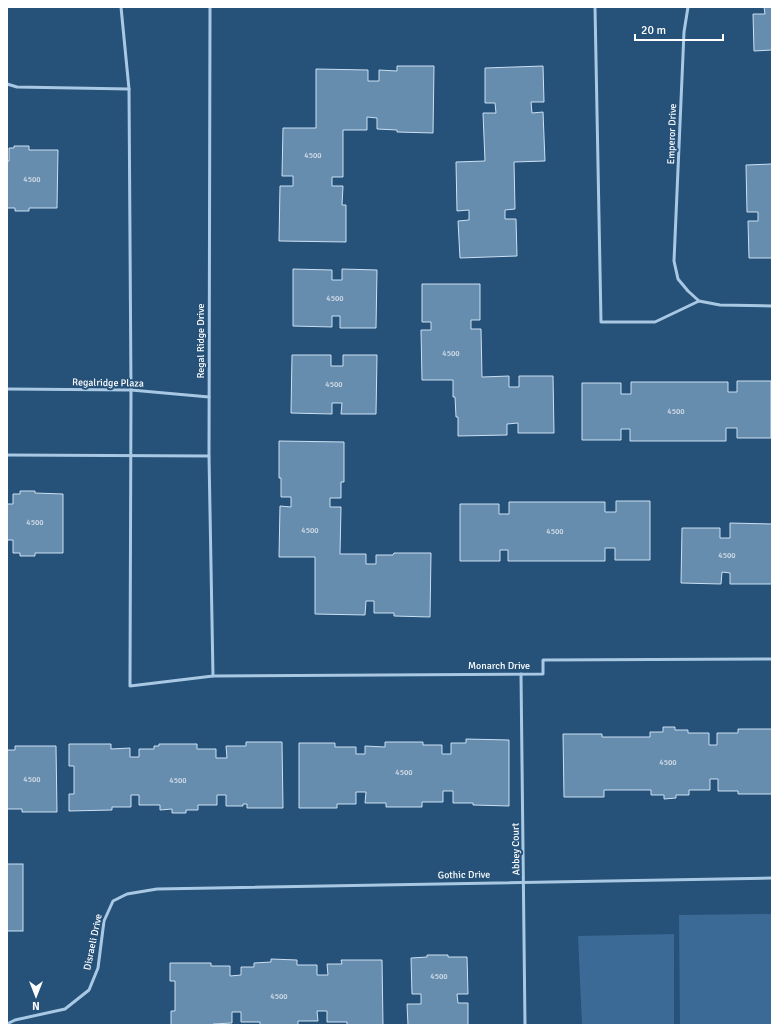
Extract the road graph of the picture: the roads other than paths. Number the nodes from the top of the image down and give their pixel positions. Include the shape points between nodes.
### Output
1 (121, 7) edge
2 (210, 7) edge
3 (595, 7) edge
4 (688, 7) edge
5 (7, 84) edge
6 (129, 89) junction
7 (699, 301) junction
8 (772, 306) edge
9 (7, 389) edge
10 (131, 390) junction
11 (209, 397) junction
12 (7, 456) edge
13 (131, 456) junction
14 (209, 456) junction
15 (772, 659) edge
16 (521, 674) junction
17 (213, 676) junction
18 (772, 878) edge
19 (524, 882) junction
20 (157, 889) joint
21 (7, 1024) edge
22 (525, 1025) edge

1 - 6 lane
2 - 11 lane, Regal Ridge Drive
3 - 7 lane via 601,322 654,322
4 - 7 lane, Emperor Drive via 684,32 674,261 678,279
5 - 6 lane via 17,87
6 - 10 lane
7 - 8 lane via 720,306
9 - 10 lane, Regalridge Plaza
10 - 11 lane, Regalridge Plaza
10 - 13 lane
11 - 14 lane, Regal Ridge Drive
12 - 13 lane
13 - 14 lane
13 - 17 lane, Monarch Drive via 130,686
14 - 17 lane, Regal Ridge Drive
15 - 16 lane, Monarch Drive via 543,660 543,674
16 - 17 lane, Monarch Drive
16 - 19 lane, Abbey Court
18 - 19 lane, Gothic Drive
19 - 20 lane, Gothic Drive
19 - 22 lane, Abbey Court
20 - 21 lane, Disraeli Drive via 127,894 113,901 104,921 98,968 89,990 65,1009

